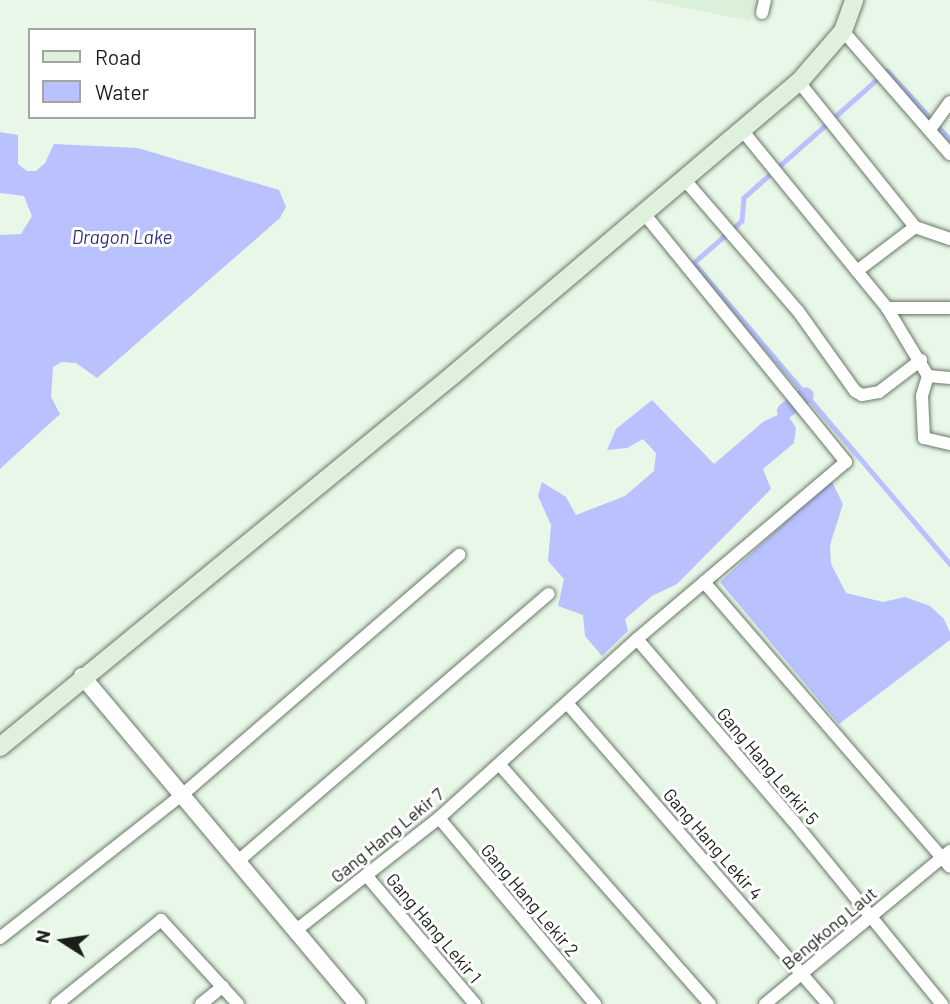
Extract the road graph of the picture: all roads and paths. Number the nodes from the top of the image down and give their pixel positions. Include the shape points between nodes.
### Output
1 (853, 0) edge
2 (843, 31) junction
3 (799, 82) junction
4 (950, 102) edge
5 (934, 123) junction
6 (742, 130) junction
7 (950, 154) edge
8 (684, 179) junction
9 (643, 212) junction
10 (915, 227) junction
11 (950, 239) edge
12 (857, 271) junction
13 (887, 308) junction
14 (950, 308) edge
15 (921, 360) junction
16 (928, 376) junction
17 (950, 377) edge
18 (950, 444) edge
19 (459, 555) dead end
20 (704, 582) junction
21 (550, 594) dead end
22 (637, 639) junction
23 (82, 676) junction
24 (567, 703) junction
25 (0, 747) edge
26 (500, 765) junction
27 (182, 795) junction
28 (439, 818) junction
29 (947, 858) edge
30 (237, 862) junction
31 (366, 875) junction
32 (869, 918) junction
33 (295, 931) junction
34 (0, 938) edge
35 (801, 973) junction
36 (223, 986) junction
37 (57, 1004) edge
38 (201, 1004) edge
39 (238, 1004) edge
40 (357, 1004) edge
41 (475, 1004) edge
42 (595, 1004) edge
43 (710, 1004) edge
44 (765, 1004) edge
45 (828, 1004) edge
46 (942, 1004) edge

1 - 2 main road
2 - 3 main road
2 - 5 street via 887,82
3 - 6 main road
3 - 10 street
4 - 5 street
5 - 7 street via 939,145
6 - 8 main road
6 - 12 street
8 - 9 main road
8 - 15 street via 798,311 855,391 862,395 879,392
9 - 20 street, Gang Hang Lekir 7 via 846,462
9 - 23 main road via 453,376
10 - 11 street
10 - 12 street
12 - 13 street
13 - 14 street
13 - 15 street
15 - 16 street
16 - 17 street
16 - 18 street via 921,431 928,442
19 - 27 street
20 - 22 street, Gang Hang Lekir 7
20 - 29 street
21 - 30 street
22 - 24 street, Gang Hang Lekir 7
22 - 32 street, Gang Hang Lerkir 5 via 794,822
23 - 25 main road
23 - 27 street
24 - 26 street, Gang Hang Lekir 7
24 - 35 street, Gang Hang Lekir 4
26 - 28 street, Gang Hang Lekir 7
26 - 43 street
27 - 30 street
27 - 34 street
28 - 31 street, Gang Hang Lekir 7
28 - 42 street, Gang Hang Lekir 2
29 - 32 street, Bengkong Laut
30 - 33 street
31 - 33 street, Gang Hang Lekir 7
31 - 41 street, Gang Hang Lekir 1
32 - 35 street, Bengkong Laut
32 - 46 street, Gang Hang Lerkir 5
33 - 40 street
35 - 44 street, Bengkong Laut
35 - 45 street, Gang Hang Lekir 4
36 - 37 street via 161,920
36 - 38 street
36 - 39 street

